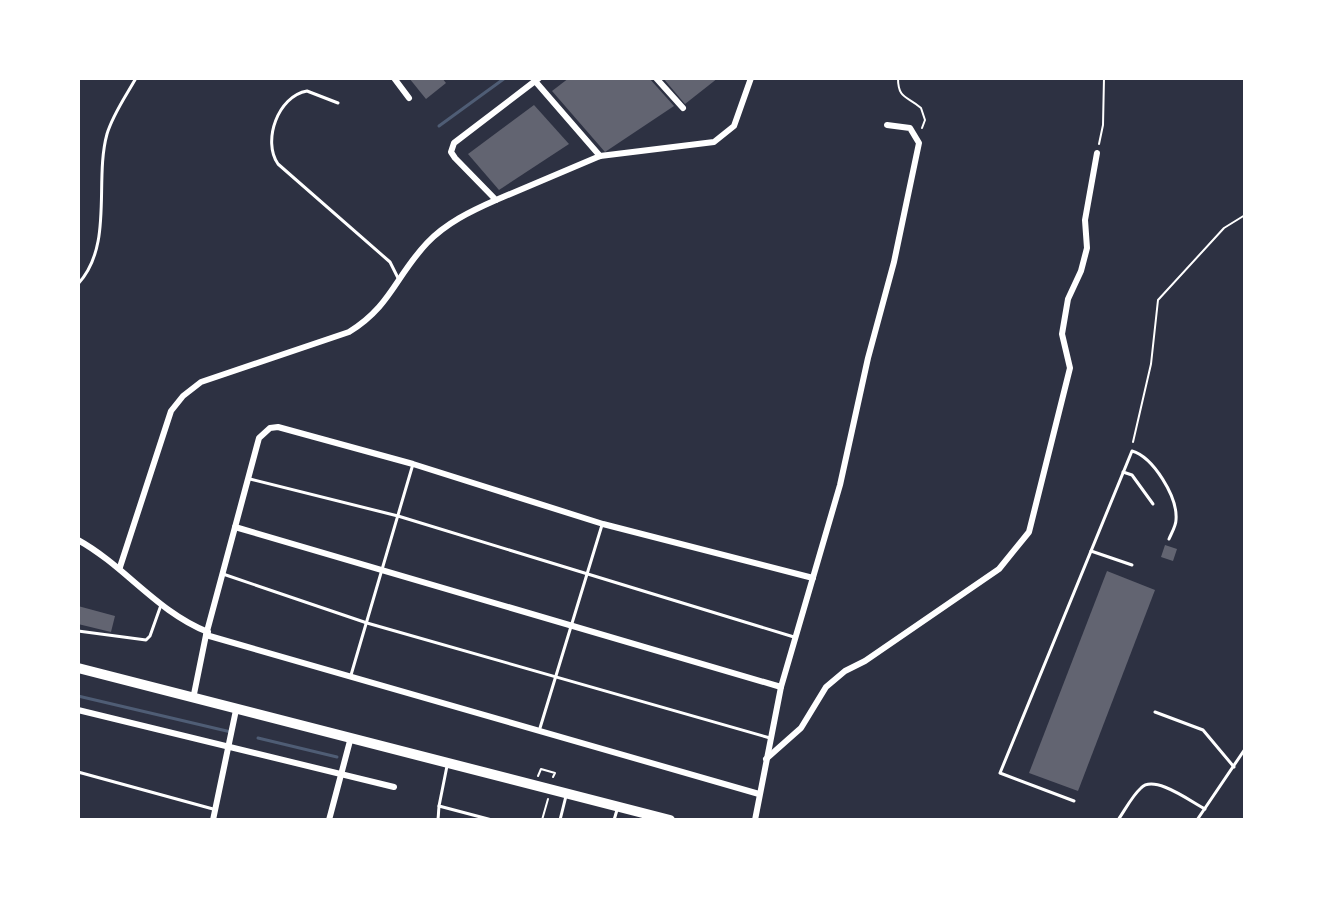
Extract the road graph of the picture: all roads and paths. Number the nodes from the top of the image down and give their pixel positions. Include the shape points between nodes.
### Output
1 (136, 78) edge
2 (394, 78) edge
3 (656, 78) edge
4 (751, 78) edge
5 (898, 78) edge
6 (1104, 78) edge
7 (537, 80) edge
8 (409, 98) dead end
9 (338, 103) dead end
10 (683, 108) dead end
11 (887, 125) dead end
12 (917, 135) junction
13 (1097, 153) joint
14 (600, 156) junction
15 (496, 200) junction
16 (1245, 215) edge
17 (399, 280) junction
18 (78, 284) edge
19 (1132, 451) junction
20 (413, 464) junction
21 (1123, 472) junction
22 (247, 479) junction
23 (1153, 504) dead end
24 (398, 516) junction
25 (603, 524) junction
26 (235, 527) junction
27 (1169, 539) dead end
28 (78, 540) edge
29 (1091, 551) junction
30 (1132, 565) dead end
31 (120, 567) junction
32 (383, 570) junction
33 (586, 572) junction
34 (223, 574) junction
35 (813, 578) junction
36 (161, 605) junction
37 (367, 623) junction
38 (571, 624) junction
39 (78, 631) edge
40 (207, 633) junction
41 (794, 637) junction
42 (79, 667) edge
43 (350, 678) junction
44 (554, 678) junction
45 (781, 687) junction
46 (193, 699) junction
47 (78, 710) edge
48 (236, 710) junction
49 (1155, 712) dead end
50 (539, 732) junction
51 (351, 737) junction
52 (770, 738) junction
53 (230, 747) junction
54 (1245, 749) edge
55 (766, 759) junction
56 (448, 764) junction
57 (1234, 767) junction
58 (541, 769) dead end
59 (78, 772) edge
60 (555, 773) dead end
61 (339, 774) junction
62 (394, 787) dead end
63 (566, 792) junction
64 (759, 794) junction
65 (1074, 801) dead end
66 (439, 806) junction
67 (618, 806) junction
68 (1205, 809) junction
69 (215, 810) junction
70 (213, 820) edge
71 (329, 820) edge
72 (438, 820) edge
73 (492, 820) edge
74 (560, 820) edge
75 (614, 820) edge
76 (670, 820) edge
77 (755, 820) edge
78 (1118, 820) edge
79 (1197, 820) edge

1 - 18 lane via 108,131 97,243 89,272
2 - 8 street
3 - 10 street
4 - 14 street via 734,126 714,142
5 - 12 path via 898,90 921,108 925,120
6 - 13 path
7 - 14 street
7 - 15 street via 454,143 451,152
9 - 17 lane via 299,92 286,103 270,136 273,156 390,262
11 - 12 street via 910,128
12 - 35 street via 894,262
13 - 55 street via 1085,220 1087,248 1068,299 1062,334 1070,368 1029,532 999,569 826,687 801,728
14 - 15 street
15 - 17 street via 445,226
16 - 19 path via 1224,228 1158,300
17 - 31 street via 369,320 349,332 219,375 183,396 171,411
19 - 21 lane
19 - 27 lane via 1152,463 1172,501 1176,521
20 - 22 street via 278,427 259,438
20 - 24 lane
20 - 25 street
21 - 23 lane via 1132,475
21 - 29 lane
22 - 24 lane
22 - 26 street
24 - 32 lane
24 - 33 lane
25 - 33 lane
25 - 35 street
26 - 32 street
26 - 34 street
28 - 31 street
29 - 30 lane
29 - 65 lane via 1000,773
31 - 36 street
32 - 37 lane
32 - 38 street
33 - 38 lane
33 - 41 lane
34 - 37 lane
34 - 40 street
35 - 41 street
36 - 39 lane via 146,640
36 - 40 street
37 - 43 lane
37 - 44 lane
38 - 44 lane
38 - 45 street
40 - 43 street
40 - 46 street
41 - 45 street
42 - 46 highway
43 - 50 street
44 - 50 lane
44 - 52 lane
45 - 52 street
46 - 48 highway
47 - 53 street
48 - 51 highway
48 - 53 street
49 - 57 lane via 1203,730
50 - 64 street
51 - 56 highway
51 - 61 street
52 - 55 street
53 - 61 street
53 - 69 street
54 - 57 lane
55 - 64 street
56 - 63 highway
56 - 66 lane
57 - 68 lane
58 - 60 path
59 - 69 lane
61 - 62 street
61 - 71 street
63 - 67 highway
63 - 74 lane
64 - 77 street
66 - 72 lane
66 - 73 lane
67 - 75 lane
67 - 76 highway
68 - 78 lane via 1149,782
68 - 79 lane
69 - 70 street

